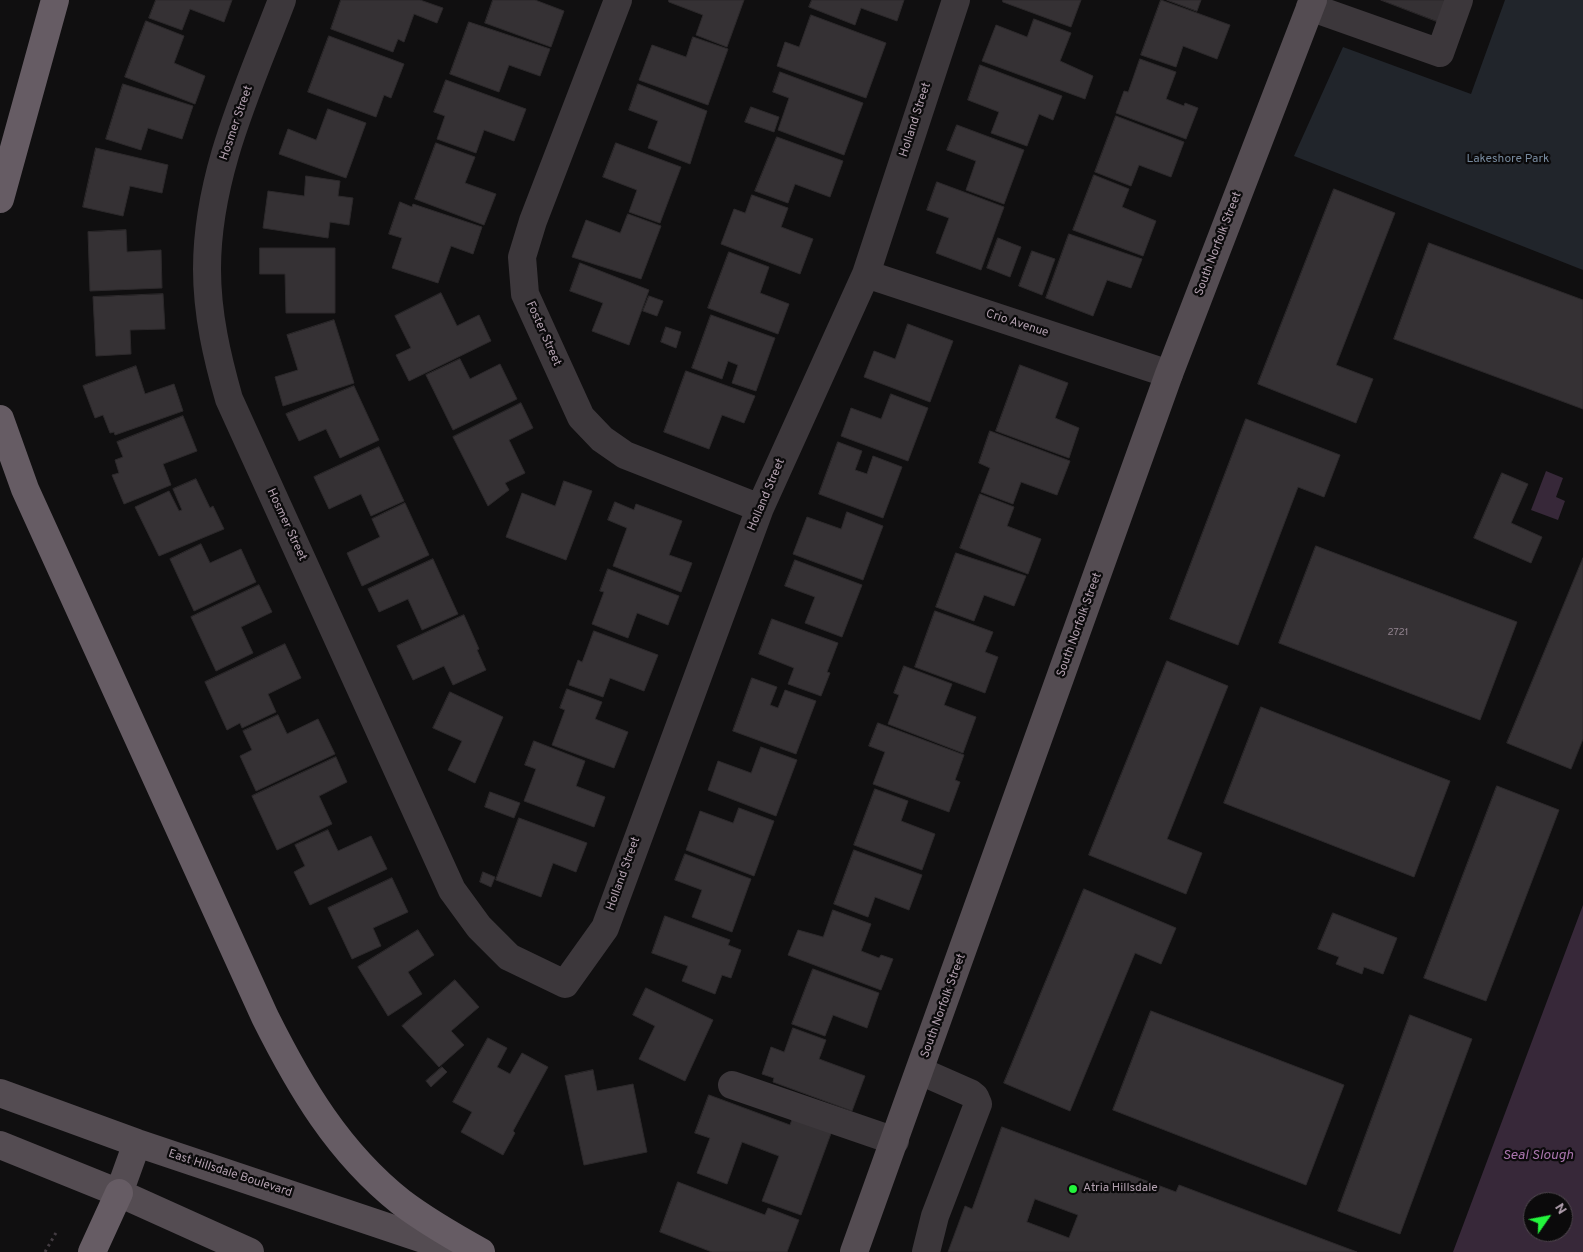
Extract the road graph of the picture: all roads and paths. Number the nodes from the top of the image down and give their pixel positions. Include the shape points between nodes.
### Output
1 (55, 0) edge
2 (282, 0) edge
3 (618, 0) edge
4 (956, 0) edge
5 (1459, 0) edge
6 (1312, 3) edge
7 (0, 198) edge
8 (866, 274) junction
9 (1170, 374) junction
10 (0, 419) edge
11 (760, 508) junction
12 (565, 984) joint
13 (920, 1071) junction
14 (732, 1085) dead end
15 (0, 1093) edge
16 (895, 1141) junction
17 (137, 1144) junction
18 (0, 1146) edge
19 (119, 1194) junction
20 (56, 1231) dead end
21 (45, 1252) edge
22 (92, 1252) edge
23 (250, 1252) edge
24 (462, 1252) edge
25 (482, 1252) edge
26 (854, 1252) edge
27 (926, 1252) edge

1 - 7 highway
2 - 12 street, Hosmer Street via 227,145 209,232 210,310 216,353 229,399 452,890 479,927 509,957
3 - 11 street, Foster Street via 533,221 522,257 525,294 581,417 602,439 625,455
4 - 8 street, Holland Street
5 - 6 street via 1440,53
6 - 9 main road, South Norfolk Street
8 - 9 street, Crio Avenue
8 - 11 street, Holland Street
9 - 13 main road, South Norfolk Street
10 - 25 highway via 15,465 41,525 265,1017 308,1097 337,1140 369,1174 401,1202
11 - 12 street, Holland Street via 605,928
13 - 16 main road, South Norfolk Street
13 - 27 street via 970,1093 978,1104
14 - 16 street
15 - 17 main road, East Hillsdale Boulevard
16 - 26 main road, South Norfolk Street
17 - 19 main road
17 - 24 main road, East Hillsdale Boulevard
18 - 19 main road
19 - 22 highway
19 - 23 main road
20 - 21 path

